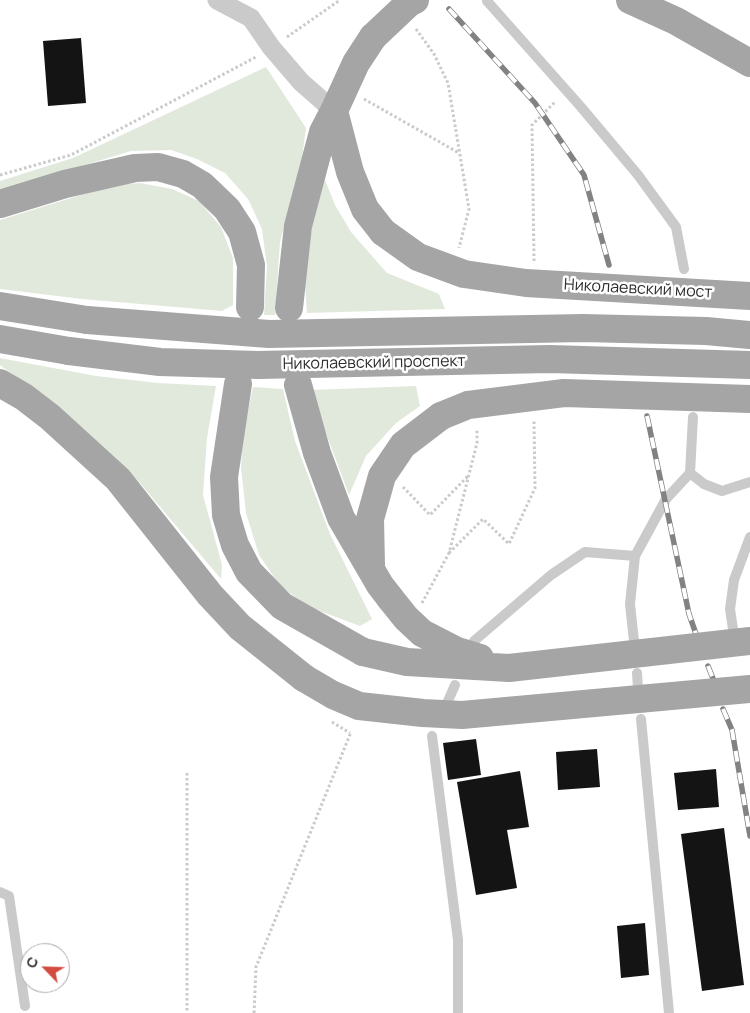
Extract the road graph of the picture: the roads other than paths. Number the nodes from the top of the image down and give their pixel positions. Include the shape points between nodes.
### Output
1 (216, 0) edge
2 (415, 0) edge
3 (630, 0) edge
4 (487, 1) edge
5 (750, 63) edge
6 (334, 111) junction
7 (0, 204) edge
8 (684, 269) dead end
9 (750, 296) edge
10 (0, 306) edge
11 (250, 307) dead end
12 (289, 308) dead end
13 (750, 335) edge
14 (0, 338) edge
15 (750, 366) edge
16 (0, 383) edge
17 (238, 384) dead end
18 (298, 385) dead end
19 (750, 399) edge
20 (693, 417) dead end
21 (690, 473) junction
22 (750, 482) edge
23 (750, 537) edge
24 (635, 556) junction
25 (371, 567) junction
26 (742, 635) edge
27 (474, 641) dead end
28 (634, 641) dead end
29 (510, 668) junction
30 (636, 674) dead end
31 (455, 685) dead end
32 (638, 688) dead end
33 (750, 689) edge
34 (448, 701) dead end
35 (641, 720) dead end
36 (432, 736) dead end
37 (0, 892) edge
38 (25, 1006) dead end
39 (458, 1013) edge
40 (669, 1013) edge

1 - 6 street via 251,18 301,82
2 - 6 main road, bridge via 373,37 356,63
3 - 5 main road via 676,21
4 - 8 lane via 587,114 676,227
6 - 9 main road, Николаевский мост, bridge via 350,172 365,209 383,232 418,257 464,274 530,272
6 - 12 main road via 323,132 298,226
7 - 11 main road via 65,184 135,168 158,167 184,174 202,185 227,208 242,232 251,266
10 - 13 main road, Николаевский проспект, bridge via 87,320 269,334 583,328
14 - 15 main road, Николаевский проспект, bridge via 69,351 160,362 258,365 550,360
16 - 33 main road, bridge via 50,417 118,479 210,595 240,627 304,678 359,706 423,714 462,714
17 - 29 main road, bridge via 224,478 226,515 248,572 282,606 363,652 406,662
18 - 25 main road via 317,453 342,518
19 - 25 main road, bridge via 564,393 468,405 441,416 403,445 382,476 370,519
20 - 21 lane
21 - 22 lane via 704,484 722,491
21 - 24 lane via 666,499
23 - 26 lane via 734,580 730,609
24 - 27 lane via 585,552 551,575
24 - 28 lane via 630,604
25 - 29 main road, bridge via 390,598 422,633 457,651
26 - 29 main road, bridge
30 - 32 lane
31 - 34 lane
35 - 40 lane
36 - 39 lane via 458,940
37 - 38 lane via 9,896

